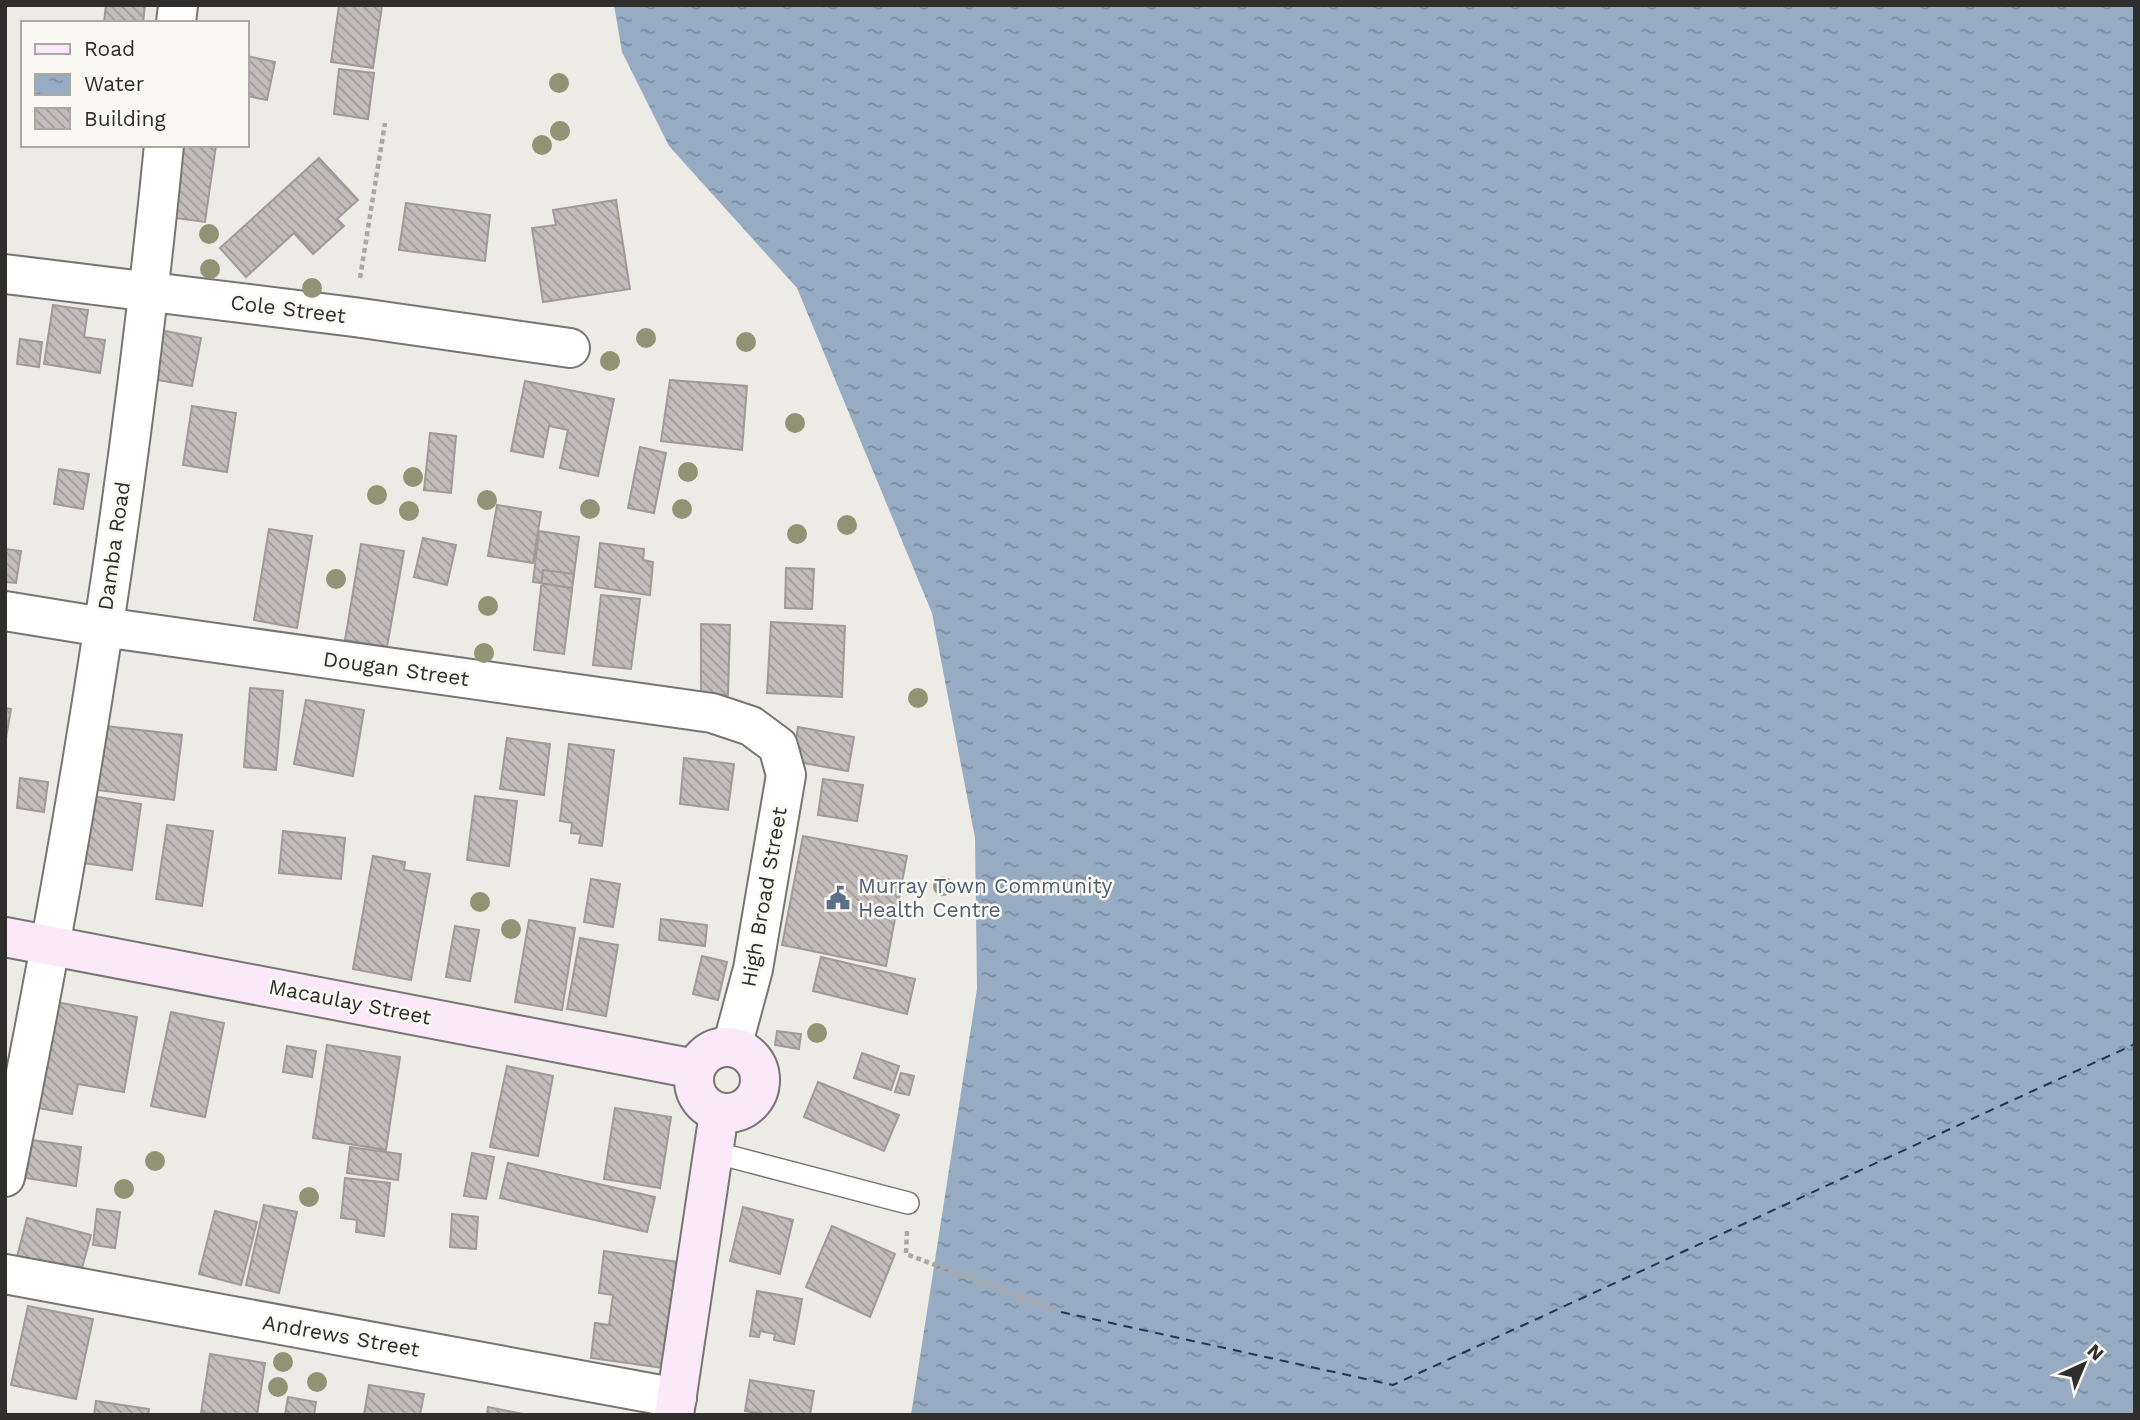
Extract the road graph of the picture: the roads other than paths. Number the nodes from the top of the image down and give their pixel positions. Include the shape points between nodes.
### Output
1 (164, 147) edge
2 (5, 275) edge
3 (150, 292) junction
4 (570, 348) dead end
5 (5, 611) edge
6 (103, 628) junction
7 (778, 746) joint
8 (5, 937) edge
9 (53, 944) junction
10 (732, 1047) junction
11 (695, 1069) junction
12 (719, 1113) junction
13 (713, 1152) junction
14 (5, 1177) edge
15 (908, 1203) road end
16 (5, 1274) edge
17 (675, 1406) edge

1 - 3 street, Damba Road
2 - 3 street, Cole Street
3 - 4 street, Cole Street
3 - 6 street, Damba Road
5 - 6 street, Dougan Street
6 - 7 street, Dougan Street via 712,713 751,726
6 - 9 street, Damba Road
7 - 10 street, High Broad Street via 786,775 753,969
8 - 9 street, Macaulay Street
9 - 11 street, Macaulay Street
9 - 14 street, Damba Road
10 - 11 street via 710,1051
10 - 12 street via 755,1062 760,1087 745,1108
11 - 12 street via 697,1096
12 - 13 street
13 - 15 lane
13 - 17 street
16 - 17 street, Andrews Street

